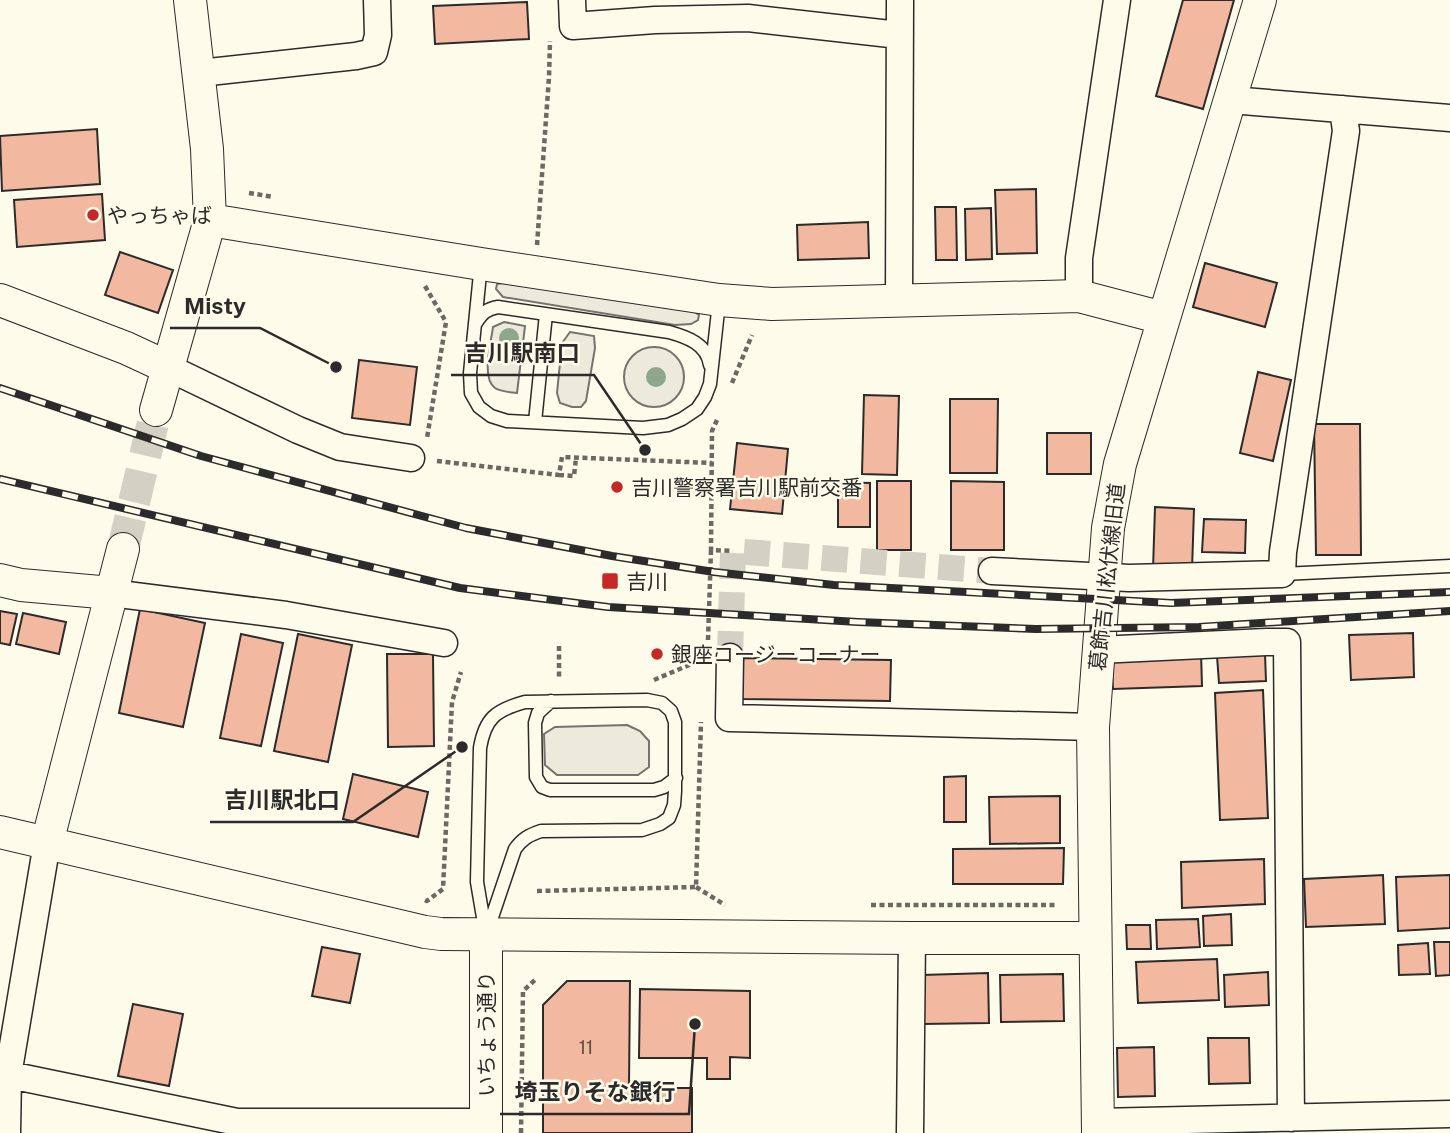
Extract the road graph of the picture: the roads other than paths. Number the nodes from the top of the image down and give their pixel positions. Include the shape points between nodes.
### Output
1 (190, 0) edge
2 (377, 0) edge
3 (572, 0) edge
4 (900, 0) edge
5 (1116, 0) edge
6 (1260, 0) edge
7 (899, 35) junction
8 (200, 73) junction
9 (1231, 100) junction
10 (1343, 109) junction
11 (1450, 118) edge
12 (210, 220) junction
13 (481, 264) junction
14 (1079, 296) junction
15 (0, 300) edge
16 (719, 300) junction
17 (899, 302) junction
18 (546, 314) junction
19 (1163, 318) junction
20 (474, 327) junction
21 (169, 368) junction
22 (711, 371) junction
23 (156, 410) tunnel mouth
24 (535, 422) junction
25 (417, 459) road end
26 (122, 549) tunnel mouth
27 (1450, 566) edge
28 (992, 571) tunnel mouth
29 (1282, 574) junction
30 (1104, 577) junction
31 (0, 580) edge
32 (111, 593) junction
33 (444, 643) dead end
34 (1098, 650) junction
35 (715, 653) tunnel mouth
36 (551, 701) junction
37 (1093, 727) junction
38 (676, 778) junction
39 (0, 832) edge
40 (47, 843) junction
41 (486, 935) junction
42 (912, 938) junction
43 (1095, 938) junction
44 (4, 1074) edge
45 (1450, 1114) edge
46 (1291, 1118) junction
47 (237, 1127) edge
48 (486, 1127) edge
49 (1098, 1127) edge
50 (7, 1133) edge
51 (910, 1133) edge

1 - 8 street
2 - 8 street via 374,52
3 - 7 street via 573,26 748,18
4 - 7 street
5 - 14 street via 1081,237
6 - 9 street, 葛飾吉川松伏線旧道
7 - 17 street
8 - 12 street
9 - 10 street
9 - 19 street, 葛飾吉川松伏線旧道
10 - 11 street
10 - 29 street via 1346,131
12 - 13 street
12 - 21 street
13 - 16 street
13 - 20 lane
14 - 17 street
14 - 19 street
15 - 21 street
16 - 17 street
16 - 22 lane
18 - 20 lane via 498,307 481,315
18 - 22 lane via 688,337 709,358
18 - 24 lane
19 - 30 street, 葛飾吉川松伏線旧道 via 1120,464
20 - 24 lane via 471,393 479,407 508,421
21 - 23 street
21 - 25 street via 340,447
22 - 24 lane via 710,384 697,409 668,425 643,428
26 - 32 street
27 - 29 lane
28 - 30 street
29 - 30 street
30 - 34 street, 葛飾吉川松伏線旧道
31 - 32 street
32 - 33 street via 286,615
32 - 40 street
34 - 37 street, 葛飾吉川松伏線旧道
34 - 46 street via 1287,642
35 - 37 street via 729,719
36 - 38 lane via 662,703 675,722
36 - 38 lane via 535,723 536,777 542,787 654,790
36 - 41 lane via 506,707 490,719 483,732 477,882
37 - 43 street, 葛飾吉川松伏線旧道
38 - 41 lane via 674,805 660,824 642,830 541,831 521,840
39 - 40 street
40 - 41 street via 425,932
40 - 44 street
41 - 42 street
41 - 48 street, いちょう通り
42 - 43 street
42 - 51 street
43 - 49 street, 葛飾吉川松伏線旧道
44 - 47 street
44 - 50 street
45 - 46 street
46 - 49 street
47 - 48 street

